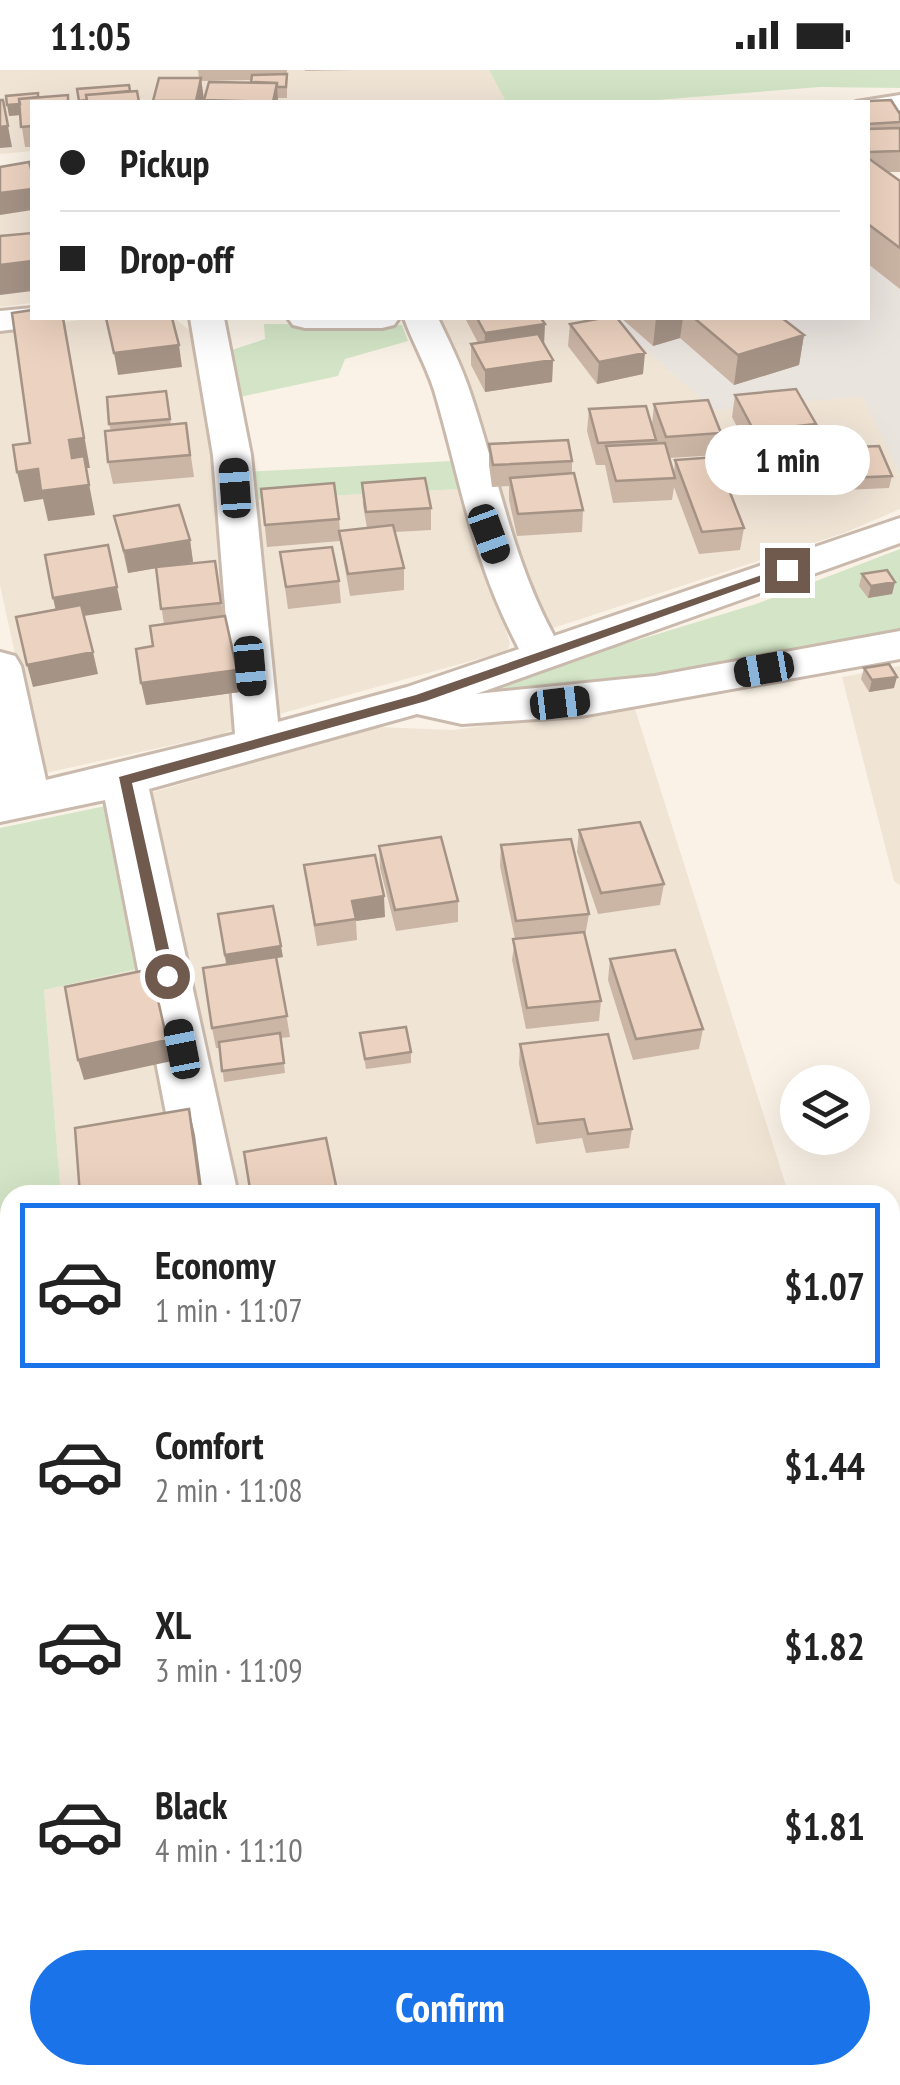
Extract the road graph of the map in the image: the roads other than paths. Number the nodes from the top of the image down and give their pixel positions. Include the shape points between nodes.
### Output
1 (900, 104) edge
2 (870, 107) edge
3 (30, 319) edge
4 (207, 320) edge
5 (422, 320) edge
6 (0, 321) edge
7 (900, 530) edge
8 (900, 645) edge
9 (544, 656) junction
10 (0, 666) edge
11 (421, 698) junction
12 (258, 745) junction
13 (124, 780) junction
14 (14, 803) edge
15 (208, 1185) edge

1 - 2 street
3 - 6 street
4 - 12 street via 232,455
5 - 9 street via 451,388 500,564
7 - 9 street
8 - 11 street via 495,710 452,709
9 - 11 street
10 - 14 street
11 - 12 street
12 - 13 street
13 - 14 street
13 - 15 street

